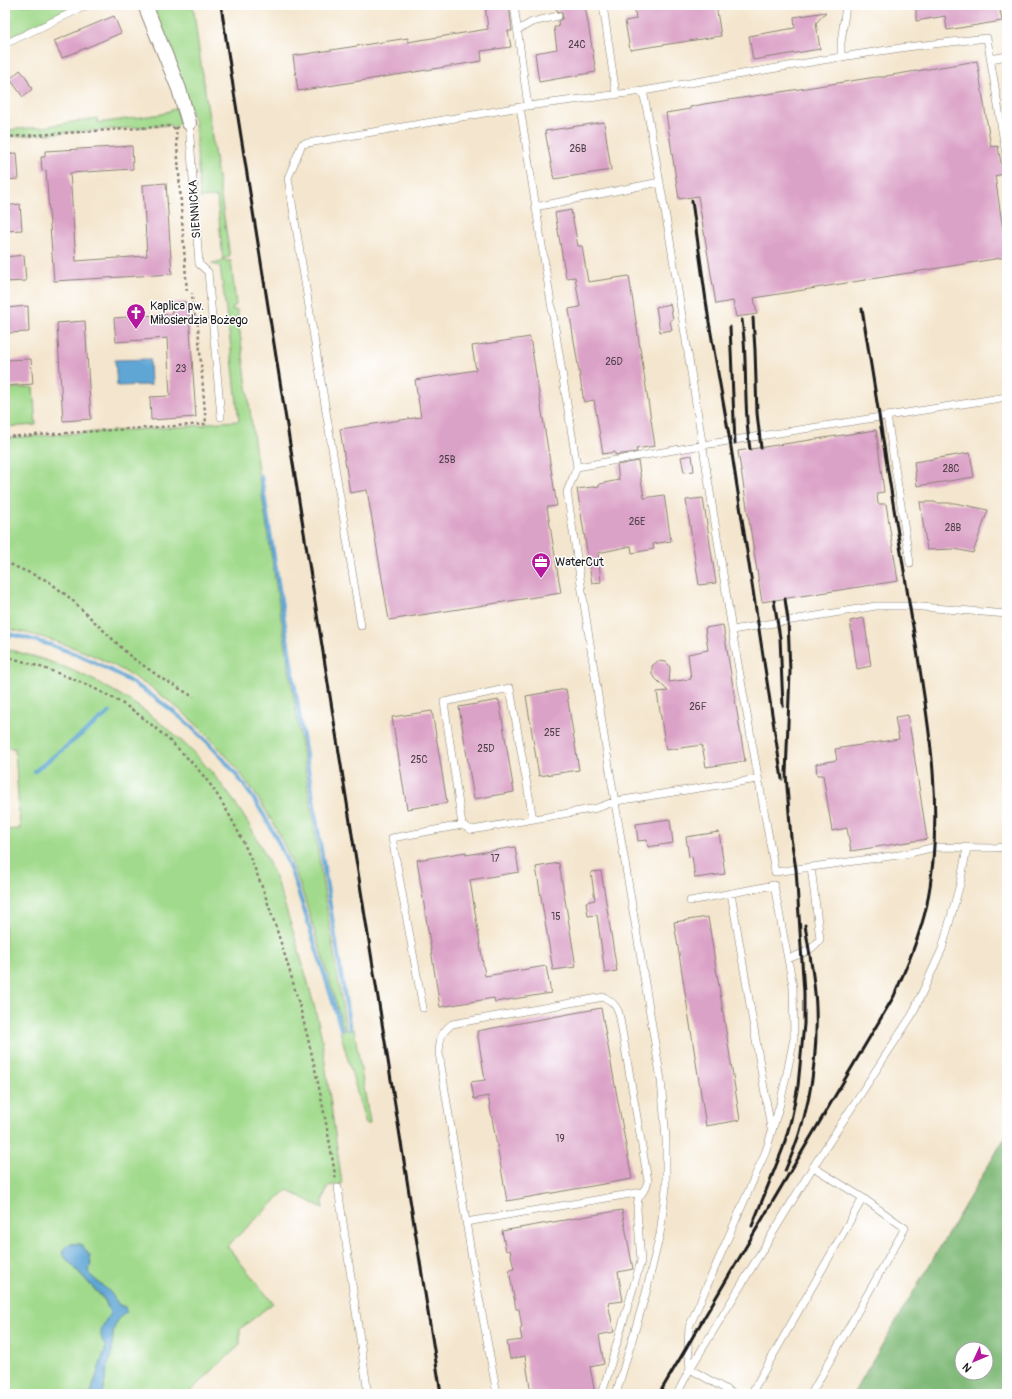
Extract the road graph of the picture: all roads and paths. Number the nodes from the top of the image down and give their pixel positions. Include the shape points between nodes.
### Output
1 (88, 5) edge
2 (145, 5) edge
3 (514, 5) edge
4 (603, 5) edge
5 (846, 5) edge
6 (558, 16) dead end
7 (518, 30) junction
8 (5, 44) edge
9 (1007, 56) edge
10 (841, 57) junction
11 (991, 59) junction
12 (643, 91) junction
13 (616, 94) junction
14 (528, 106) junction
15 (520, 107) junction
16 (185, 123) junction
17 (176, 129) junction
18 (5, 137) edge
19 (1007, 161) edge
20 (660, 182) junction
21 (535, 207) junction
22 (187, 293) dead end
23 (192, 293) dead end
24 (1007, 397) edge
25 (887, 416) junction
26 (220, 417) dead end
27 (5, 437) edge
28 (703, 445) junction
29 (577, 467) junction
30 (5, 562) edge
31 (910, 563) dead end
32 (1007, 614) edge
33 (361, 626) dead end
34 (732, 630) junction
35 (5, 656) edge
36 (194, 697) dead end
37 (758, 778) junction
38 (616, 801) junction
39 (533, 819) junction
40 (462, 826) junction
41 (1007, 847) edge
42 (967, 848) junction
43 (811, 867) junction
44 (731, 893) junction
45 (690, 901) dead end
46 (788, 958) junction
47 (424, 1008) dead end
48 (772, 1132) junction
49 (813, 1167) junction
50 (338, 1188) joint
51 (642, 1192) junction
52 (864, 1198) junction
53 (466, 1222) junction
54 (690, 1369) junction
55 (368, 1394) edge
56 (497, 1394) edge
57 (602, 1394) edge
58 (616, 1394) edge
59 (678, 1394) edge
60 (734, 1394) edge
61 (750, 1394) edge
62 (811, 1394) edge

1 - 8 lane
2 - 16 street, SIENNICKA via 179,89 185,108
3 - 7 lane
4 - 13 lane
5 - 10 lane
6 - 7 lane via 532,22
7 - 14 lane
9 - 11 lane
10 - 11 lane via 987,38
10 - 12 lane
11 - 19 lane
12 - 13 lane
12 - 20 lane
13 - 14 lane
14 - 15 lane
15 - 21 lane
15 - 33 lane via 302,144 288,178
16 - 17 path
16 - 26 lane, SIENNICKA via 199,264 208,272
17 - 18 path via 170,126
17 - 22 path
20 - 21 lane
20 - 28 lane
21 - 29 lane
23 - 27 path via 193,315 197,315 206,424
24 - 25 lane
25 - 28 lane
25 - 31 lane
28 - 29 lane
28 - 34 lane
29 - 38 lane via 567,492
30 - 36 path via 48,581 70,598 130,656 160,678
32 - 34 lane via 910,606 876,606
34 - 37 lane
35 - 50 path via 65,675 107,694 157,729 183,753 214,789 253,865 287,961 316,1072
37 - 38 lane
37 - 43 lane via 775,872
38 - 39 lane via 597,808
38 - 58 lane via 661,1080 666,1139 666,1188 660,1234 646,1293
39 - 40 lane via 472,830
39 - 40 lane via 510,688 444,702
40 - 47 lane via 392,838
41 - 42 lane
42 - 43 lane via 935,847 906,854
42 - 49 lane via 942,949 912,1015
43 - 46 lane via 820,939 809,951
44 - 45 lane
44 - 46 lane via 774,885
44 - 48 lane
46 - 48 lane via 793,986 794,1038
48 - 54 lane via 689,1327
49 - 52 lane
49 - 54 lane
50 - 55 lane
51 - 53 lane
51 - 53 lane via 648,1181 619,1013 611,1000 604,997 452,1024 443,1033 438,1053
51 - 57 lane via 637,1209 641,1261
52 - 61 lane
52 - 62 lane via 905,1228
53 - 56 lane
54 - 59 lane
54 - 60 lane

